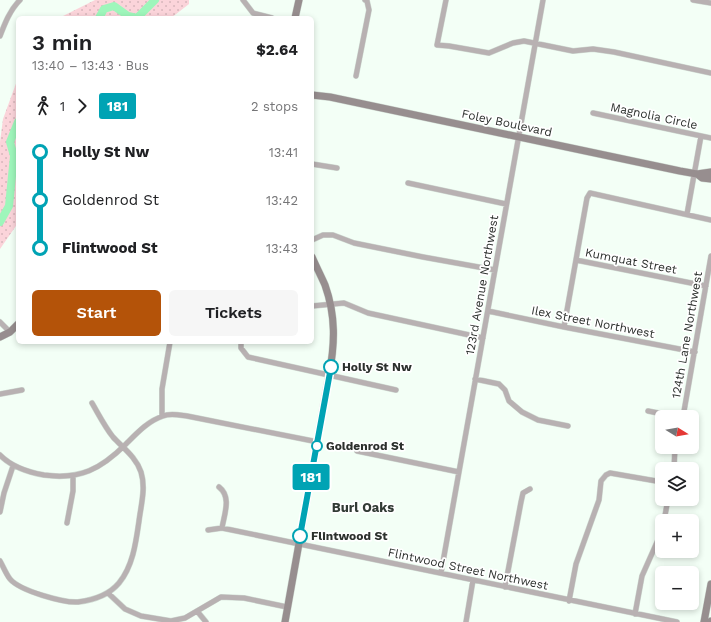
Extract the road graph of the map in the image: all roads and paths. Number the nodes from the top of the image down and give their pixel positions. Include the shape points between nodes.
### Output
1 (20, 0) edge
2 (243, 0) edge
3 (299, 0) edge
4 (366, 0) edge
5 (446, 0) edge
6 (543, 0) edge
7 (693, 0) edge
8 (711, 3) edge
9 (264, 16) edge
10 (295, 16) edge
11 (2, 27) edge
12 (0, 36) edge
13 (535, 43) junction
14 (711, 73) edge
15 (356, 76) dead end
16 (314, 95) edge
17 (593, 113) dead end
18 (519, 136) junction
19 (701, 136) junction
20 (711, 138) edge
21 (314, 164) edge
22 (337, 168) dead end
23 (711, 172) edge
24 (696, 173) junction
25 (711, 179) edge
26 (408, 184) dead end
27 (506, 204) junction
28 (687, 214) junction
29 (711, 220) edge
30 (314, 239) edge
31 (711, 256) edge
32 (576, 260) junction
33 (314, 261) edge
34 (495, 270) junction
35 (706, 286) junction
36 (330, 303) junction
37 (314, 306) edge
38 (488, 311) junction
39 (0, 322) edge
40 (16, 326) edge
41 (564, 328) junction
42 (10, 332) junction
43 (0, 337) edge
44 (483, 338) junction
45 (170, 344) edge
46 (241, 344) edge
47 (695, 352) junction
48 (330, 375) junction
49 (475, 379) junction
50 (22, 390) dead end
51 (396, 390) dead end
52 (0, 394) edge
53 (92, 403) dead end
54 (684, 410) edge
55 (648, 411) dead end
56 (655, 412) edge
57 (162, 416) junction
58 (568, 426) dead end
59 (318, 442) junction
60 (123, 447) junction
61 (357, 451) dead end
62 (0, 455) edge
63 (13, 466) junction
64 (459, 472) junction
65 (73, 476) junction
66 (655, 481) edge
67 (219, 487) dead end
68 (530, 489) dead end
69 (0, 512) edge
70 (67, 523) dead end
71 (222, 528) junction
72 (208, 530) dead end
73 (299, 544) junction
74 (655, 547) edge
75 (0, 561) edge
76 (441, 573) junction
77 (473, 580) junction
78 (711, 584) edge
79 (506, 587) junction
80 (108, 593) junction
81 (569, 600) junction
82 (287, 606) junction
83 (197, 611) junction
84 (634, 614) junction
85 (646, 619) edge
86 (206, 622) edge
87 (285, 622) edge
88 (466, 622) edge
89 (677, 622) edge
90 (704, 622) edge

1 - 11 street
2 - 9 street via 253,13
3 - 10 street
4 - 15 street via 369,10
5 - 13 street via 437,45 488,53 513,43
6 - 13 street, 123rd Avenue Northwest
7 - 8 street
11 - 12 street
13 - 14 street via 573,51 593,49 614,52
13 - 18 street, 123rd Avenue Northwest
16 - 18 street, Foley Boulevard
17 - 19 street, Magnolia Circle
18 - 24 street, Foley Boulevard
18 - 27 street, 123rd Avenue Northwest
19 - 20 street, Magnolia Circle
19 - 24 street
21 - 22 street
23 - 24 street, Foley Boulevard
24 - 25 street, Foley Boulevard via 702,178
24 - 28 street
26 - 27 street
27 - 34 street, 123rd Avenue Northwest
28 - 29 street
28 - 32 street via 590,193
30 - 34 street via 323,235 333,235 354,243
31 - 35 street, 124th Lane Northwest
32 - 35 street, Kumquat Street
32 - 41 street
33 - 36 street
34 - 38 street, 123rd Avenue Northwest
35 - 47 street, 124th Lane Northwest
36 - 37 street
36 - 44 street via 344,303 368,313
36 - 48 street via 334,338
38 - 41 street, Ilex Street Northwest
38 - 44 street, 123rd Avenue Northwest
39 - 42 street
40 - 42 street
41 - 47 street, Ilex Street Northwest
42 - 43 street
44 - 49 street, 123rd Avenue Northwest
45 - 57 street via 162,389
46 - 48 street via 248,357
47 - 54 street, 124th Lane Northwest
48 - 51 street
48 - 59 street
49 - 58 street via 499,384 505,390 509,401 522,412 538,420
49 - 64 street, 123rd Avenue Northwest
50 - 52 street
53 - 60 street via 102,421
55 - 56 street
57 - 59 street via 187,416
57 - 60 street via 142,428
59 - 73 street
60 - 65 street via 103,464
60 - 80 street via 136,461 141,473 142,502 128,568 119,583
61 - 64 street
62 - 63 street
63 - 65 street via 52,476
63 - 69 street
64 - 76 street, 123rd Avenue Northwest
65 - 70 street
66 - 81 street via 610,473 601,481 599,500 576,564
67 - 71 street via 225,493 226,499
68 - 79 street via 523,493
71 - 72 street, Flintwood Street Northwest
71 - 73 street, Flintwood Street Northwest
73 - 76 street, Flintwood Street Northwest
73 - 82 street
74 - 84 street via 642,576
75 - 80 street via 11,580 22,588 45,596 77,602
76 - 77 street, Flintwood Street Northwest
77 - 79 street, Flintwood Street Northwest
77 - 88 street
78 - 90 street
79 - 81 street, Flintwood Street Northwest
80 - 83 street via 125,609 141,616 171,621 185,618
81 - 84 street, Flintwood Street Northwest
82 - 83 street via 244,598 221,597
82 - 87 street
83 - 86 street
84 - 85 street, Flintwood Street Northwest
85 - 89 street, Flintwood Street Northwest

